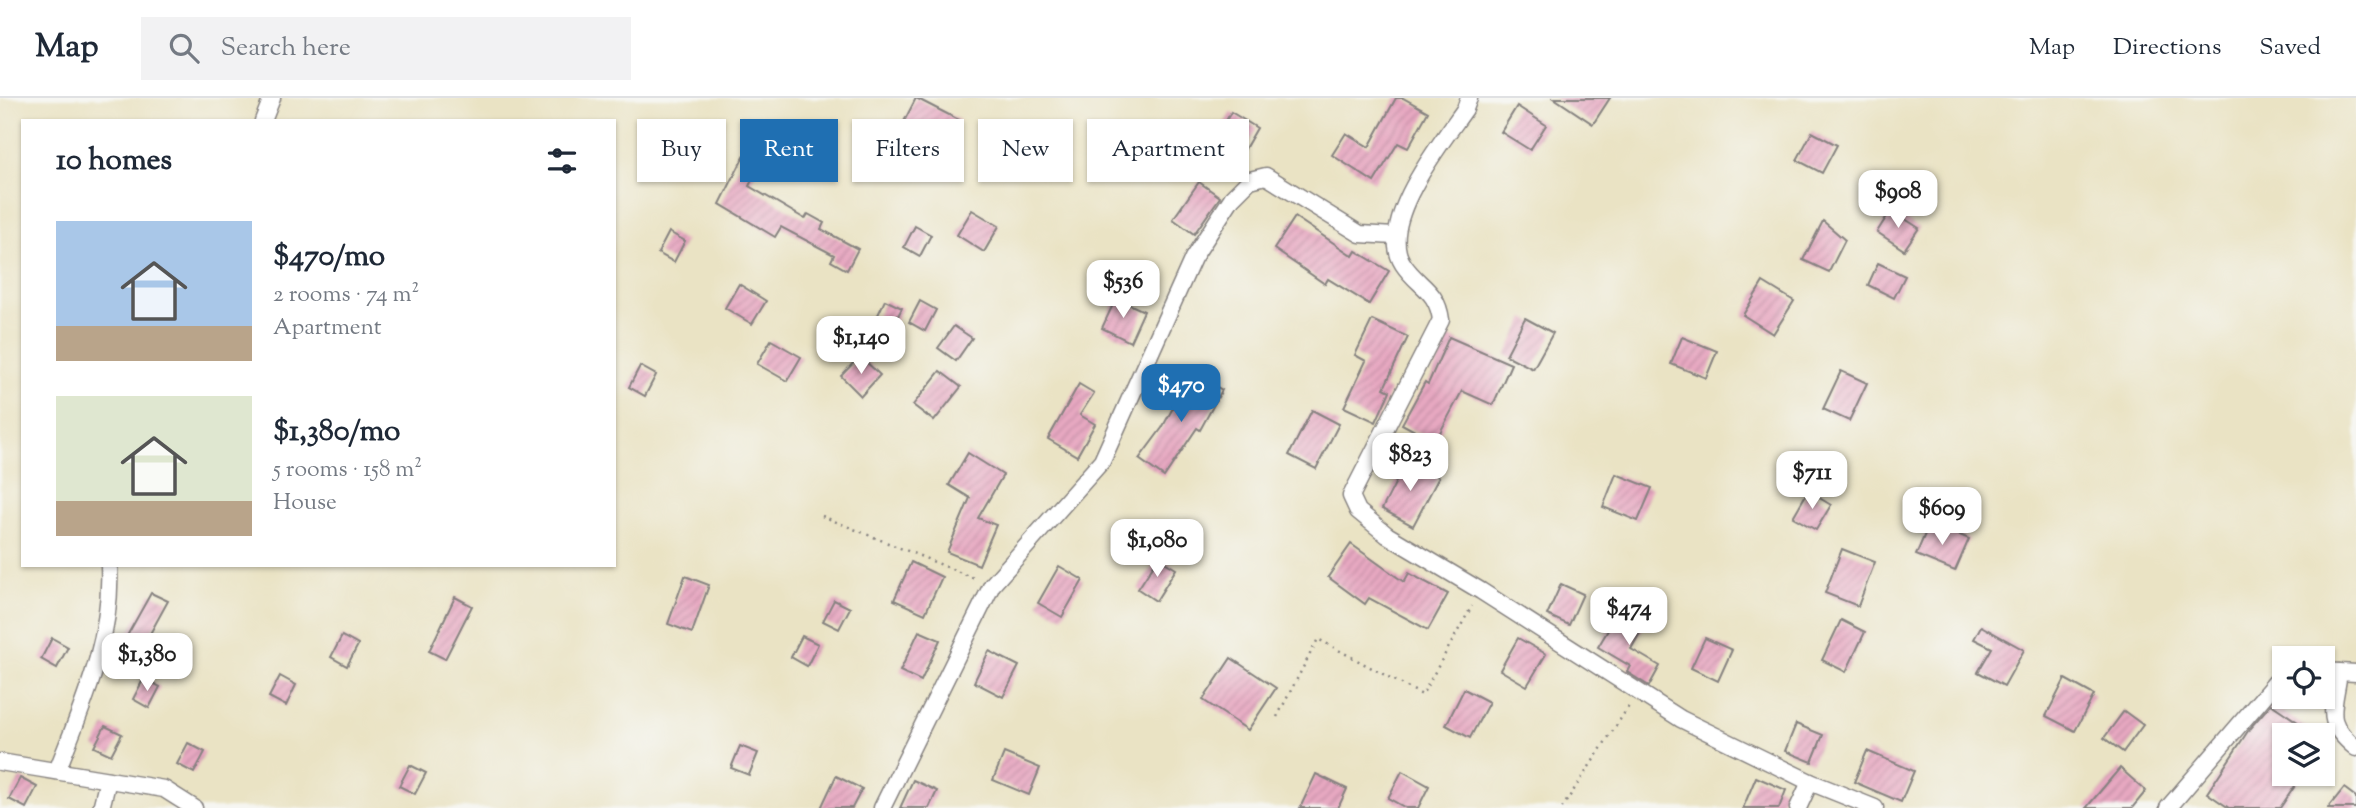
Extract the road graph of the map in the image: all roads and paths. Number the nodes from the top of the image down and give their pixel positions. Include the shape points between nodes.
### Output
1 (272, 98) edge
2 (1469, 98) edge
3 (264, 119) edge
4 (1394, 236) junction
5 (822, 516) dead end
6 (108, 567) edge
7 (992, 585) junction
8 (1481, 591) junction
9 (2335, 671) edge
10 (2356, 673) edge
11 (2272, 687) edge
12 (1639, 691) junction
13 (2332, 709) edge
14 (1277, 717) dead end
15 (2356, 748) edge
16 (0, 762) edge
17 (57, 771) junction
18 (108, 780) junction
19 (1810, 782) junction
20 (101, 808) edge
21 (194, 808) edge
22 (883, 808) edge
23 (1562, 808) edge
24 (1798, 808) edge
25 (1875, 808) edge
26 (2168, 808) edge

1 - 3 street
2 - 4 street via 1417,178
4 - 7 street via 1360,234 1266,176 1251,180 1232,198 1193,258 1102,461
4 - 8 street via 1402,263 1439,302 1441,320 1351,496 1358,511 1387,535
5 - 7 path
6 - 17 street via 104,643
7 - 22 street
8 - 12 street
8 - 14 path via 1422,695 1318,639
9 - 10 street
11 - 26 street
12 - 19 street via 1681,719
12 - 23 path
13 - 15 street via 2338,733
16 - 17 street
17 - 18 street
18 - 20 street
18 - 21 street via 164,789
19 - 24 street
19 - 25 street

